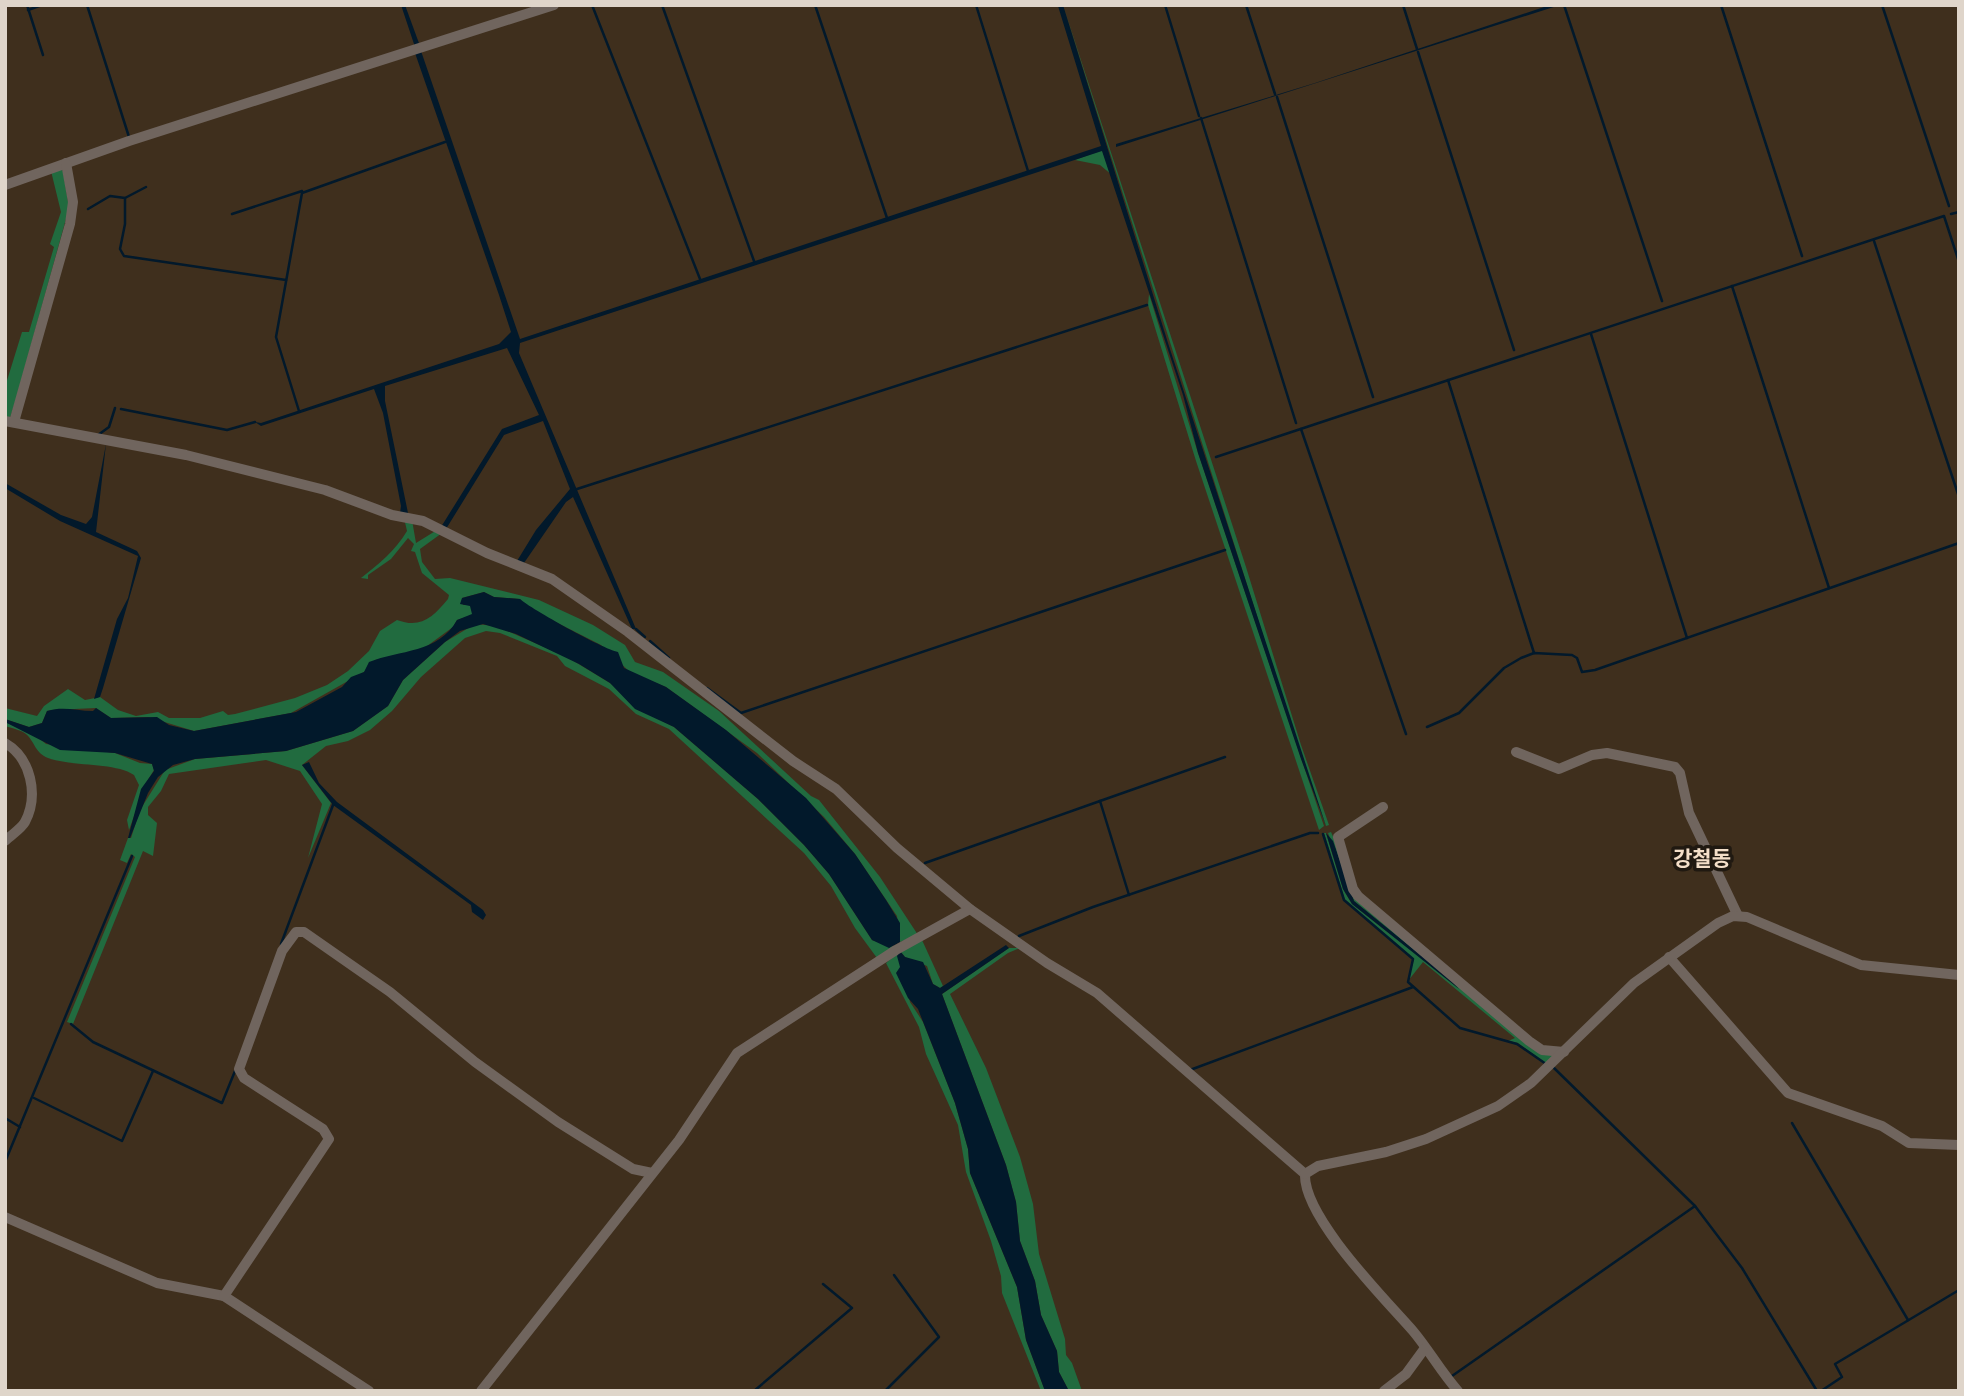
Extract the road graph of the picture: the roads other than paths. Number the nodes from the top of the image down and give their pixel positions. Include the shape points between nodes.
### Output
1 (554, 5) edge
2 (66, 163) junction
3 (5, 185) edge
4 (10, 422) edge
5 (5, 743) edge
6 (1516, 752) dead end
7 (1383, 807) dead end
8 (5, 841) edge
9 (970, 909) junction
10 (1738, 916) junction
11 (1669, 957) junction
12 (1959, 975) edge
13 (1564, 1052) junction
14 (1959, 1145) edge
15 (652, 1173) junction
16 (1305, 1174) junction
17 (5, 1216) edge
18 (224, 1296) junction
19 (1425, 1348) junction
20 (369, 1391) edge
21 (481, 1391) edge
22 (1384, 1391) edge
23 (1458, 1391) edge

1 - 2 street
2 - 3 street
2 - 4 street via 73,202 70,224
4 - 9 street via 186,455 325,490 392,515 423,521 552,579 836,789
5 - 8 street via 25,763 32,786 24,824
6 - 10 street via 1559,769 1607,753 1675,767 1689,813
7 - 13 street via 1338,836 1353,889 1529,1041 1542,1050
9 - 15 street via 746,1045
9 - 16 street via 1097,993
10 - 11 street via 1718,923
10 - 12 street via 1861,965
11 - 13 street via 1634,983
11 - 14 street via 1788,1093 1882,1126 1909,1143
13 - 16 street via 1518,1093 1482,1114 1407,1146 1318,1166
15 - 18 street via 633,1169 558,1122 390,992 304,932 296,932 282,951 239,1069 244,1078 323,1129 329,1139
15 - 21 street
16 - 19 street via 1318,1210 1354,1266
17 - 18 street via 157,1283
18 - 20 street
19 - 22 street via 1406,1374
19 - 23 street

